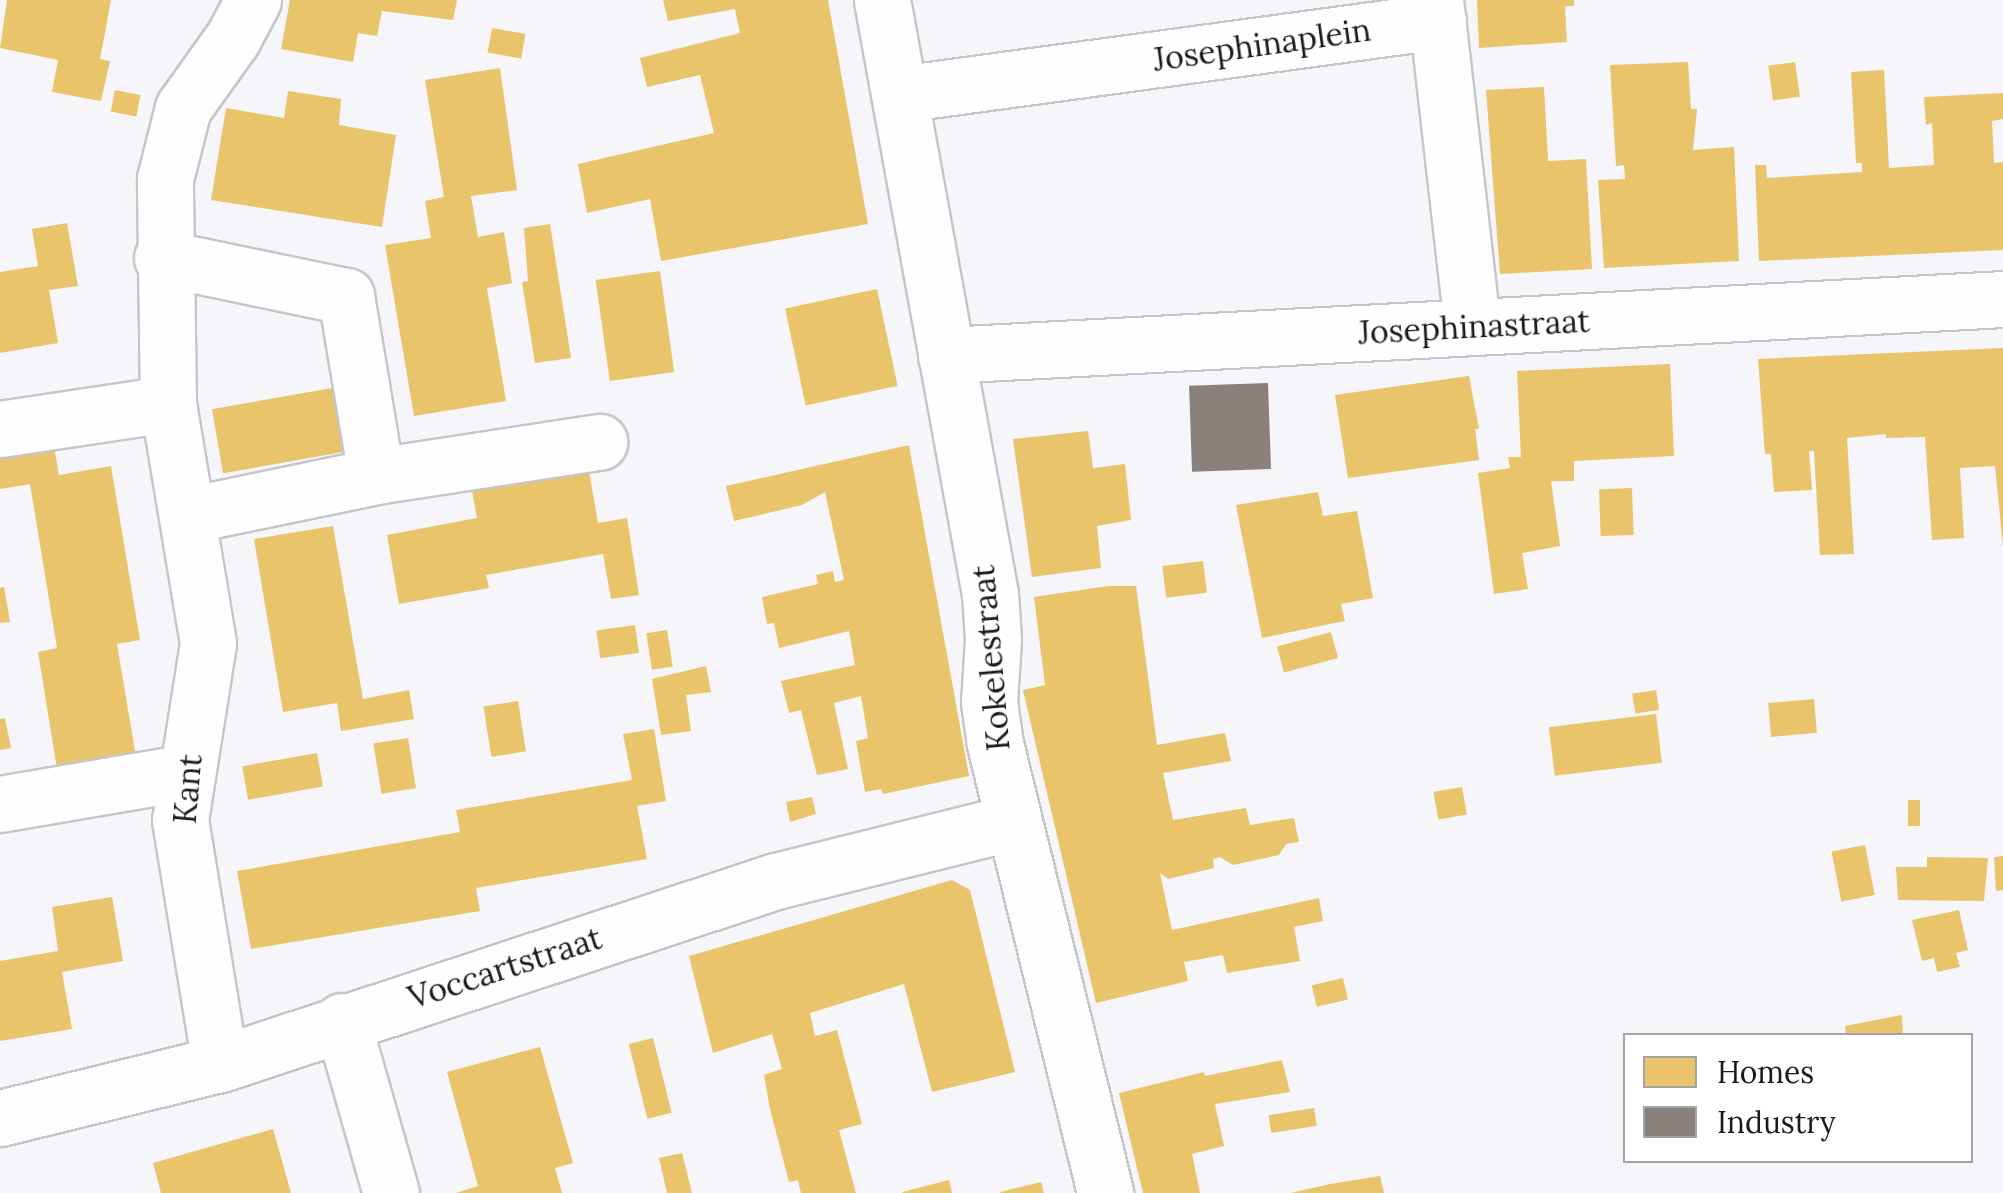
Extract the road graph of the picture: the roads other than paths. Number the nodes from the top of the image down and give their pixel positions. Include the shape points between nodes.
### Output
1 (253, 0) edge
2 (882, 0) edge
3 (1437, 11) edge
4 (900, 94) junction
5 (162, 258) junction
6 (2003, 300) edge
7 (1472, 327) junction
8 (946, 354) junction
9 (168, 404) junction
10 (0, 430) edge
11 (599, 442) dead end
12 (376, 476) junction
13 (188, 515) junction
14 (186, 772) junction
15 (0, 804) edge
16 (1012, 822) junction
17 (342, 1021) junction
18 (220, 1064) junction
19 (0, 1118) edge
20 (391, 1193) edge
21 (1105, 1193) edge

1 - 5 street, Kant via 182,108 164,178
2 - 4 street, Kokelestraat
3 - 4 street, Josephinaplein
3 - 7 street, Josephinaplein
4 - 8 street, Kokelestraat
5 - 9 street, Kant
5 - 12 street via 346,296
6 - 7 street, Josephinastraat
7 - 8 street, Josephinastraat
8 - 16 street, Kokelestraat via 990,594 989,702
9 - 10 street
9 - 13 street, Kant
11 - 12 street
12 - 13 street
13 - 14 street, Kant via 208,643
14 - 15 street
14 - 18 street, Kant via 180,820
16 - 17 street, Voccartstraat via 776,881
16 - 21 street, Kokelestraat
17 - 18 street, Voccartstraat
17 - 20 street
18 - 19 street, Voccartstraat

